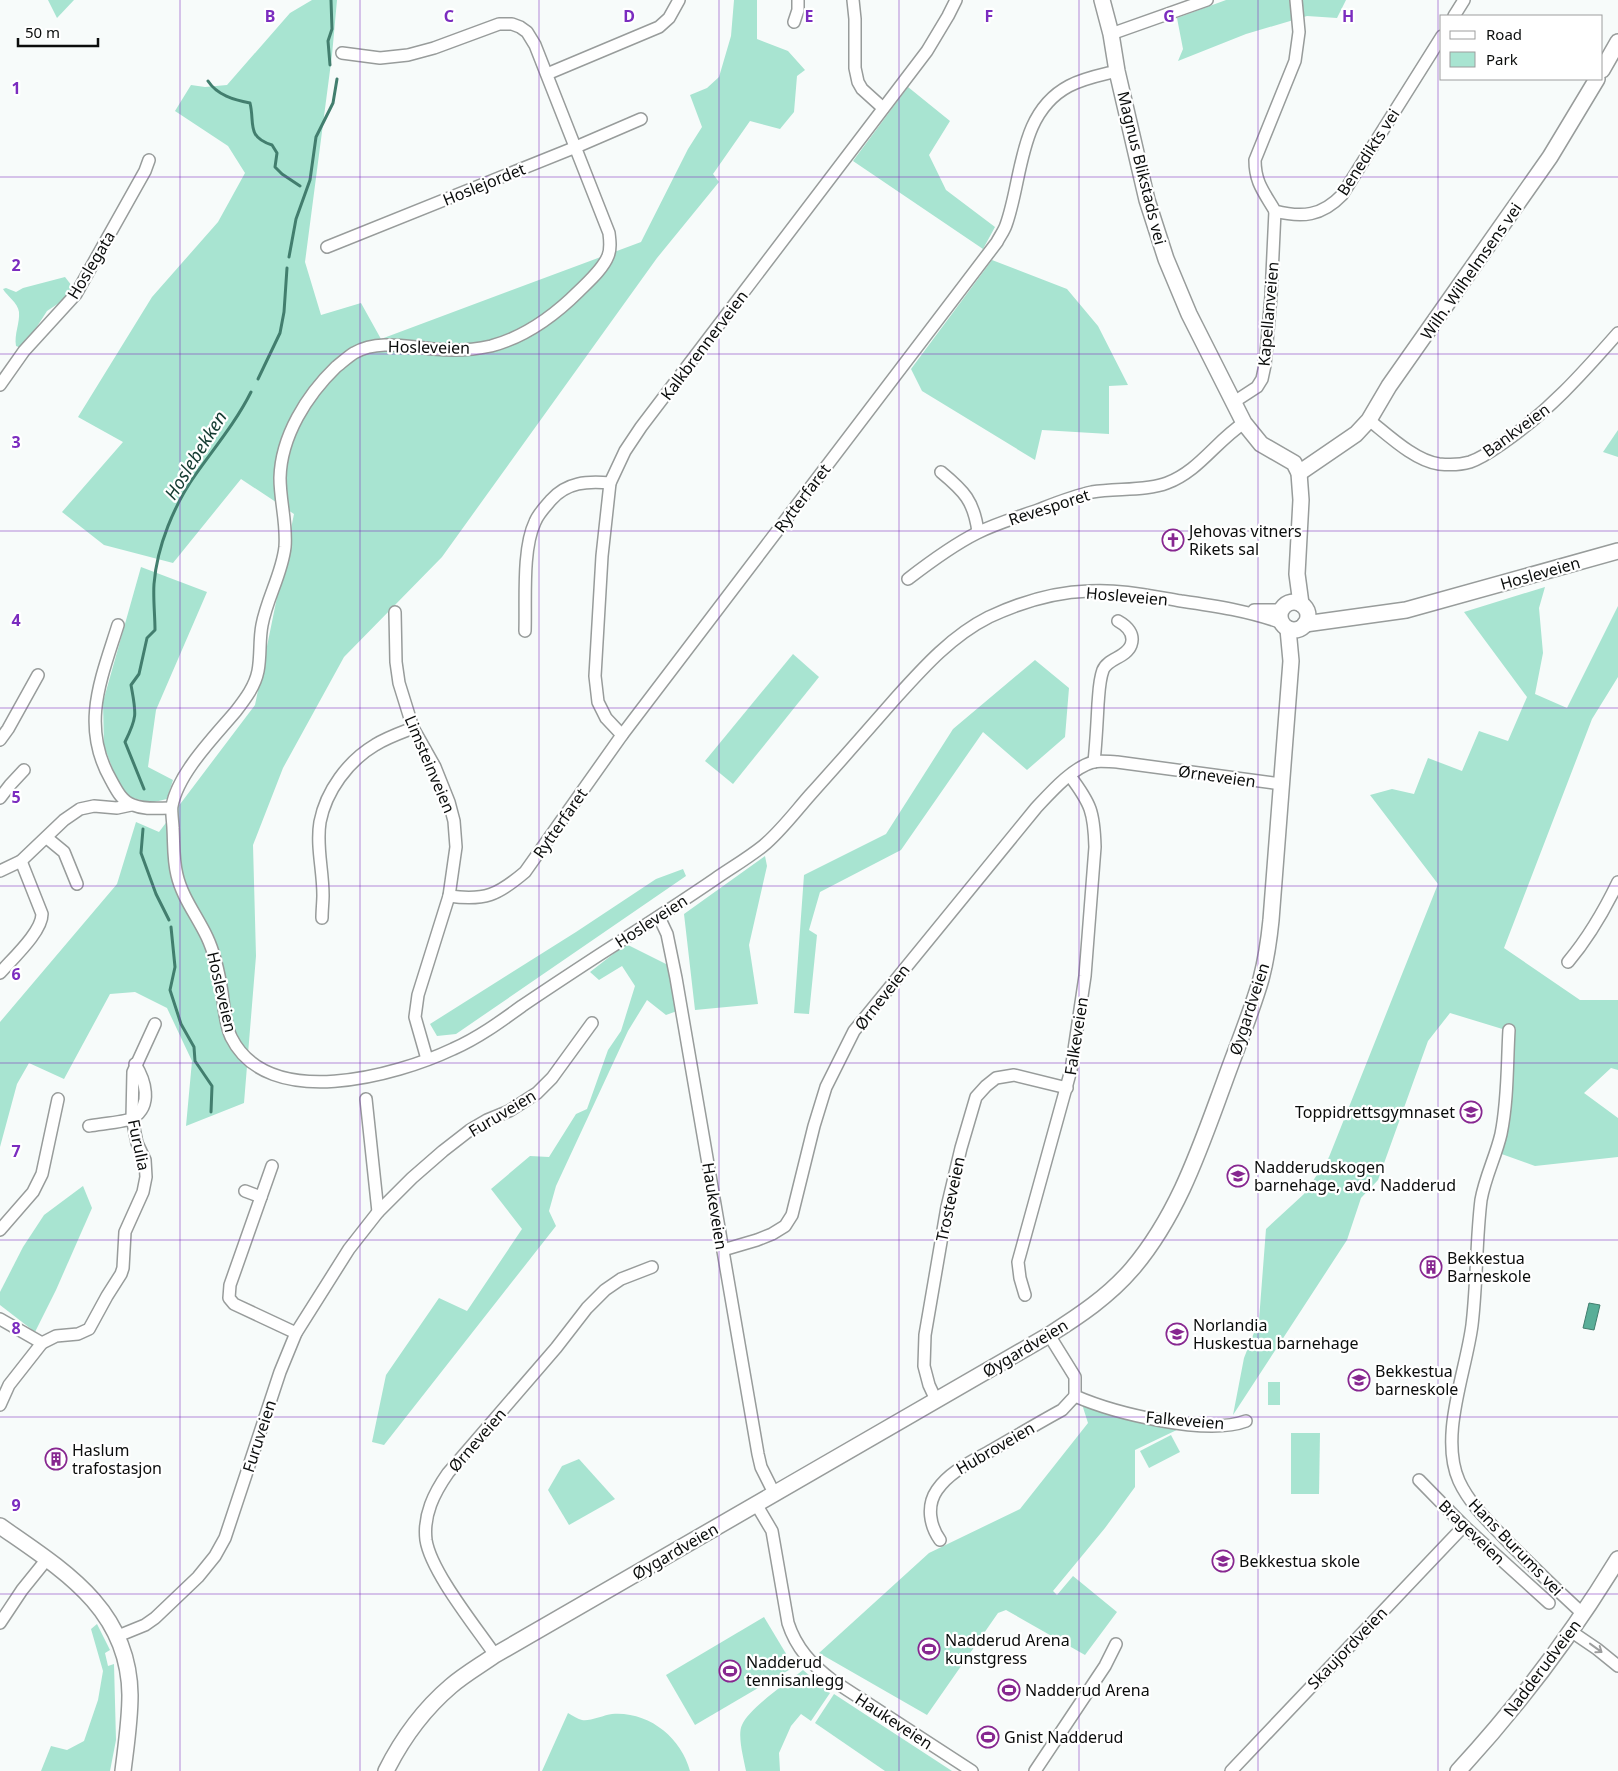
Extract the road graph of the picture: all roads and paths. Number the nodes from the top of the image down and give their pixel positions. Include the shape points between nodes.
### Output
1 (679, 0) edge
2 (798, 0) edge
3 (853, 0) edge
4 (956, 0) edge
5 (1102, 0) edge
6 (1207, 0) edge
7 (1296, 0) edge
8 (1464, 0) edge
9 (1455, 15) edge
10 (794, 22) dead end
11 (1111, 34) junction
12 (1440, 39) edge
13 (1618, 42) edge
14 (342, 52) dead end
15 (1603, 68) edge
16 (1117, 71) junction
17 (547, 74) junction
18 (1596, 80) edge
19 (883, 108) junction
20 (641, 119) dead end
21 (576, 147) junction
22 (149, 160) dead end
23 (1276, 211) junction
24 (327, 247) dead end
25 (1618, 332) edge
26 (0, 384) edge
27 (1234, 402) junction
28 (1369, 420) junction
29 (1244, 423) junction
30 (1296, 468) junction
31 (941, 472) dead end
32 (610, 483) junction
33 (978, 532) junction
34 (1618, 551) edge
35 (908, 579) dead end
36 (395, 612) dead end
37 (1294, 616) junction
38 (1118, 620) dead end
39 (118, 625) dead end
40 (525, 632) dead end
41 (38, 676) dead end
42 (413, 728) junction
43 (622, 735) junction
44 (0, 740) edge
45 (1094, 762) junction
46 (24, 770) dead end
47 (1070, 776) junction
48 (1281, 784) junction
49 (0, 798) edge
50 (131, 805) junction
51 (171, 808) junction
52 (47, 838) junction
53 (21, 861) junction
54 (0, 871) edge
55 (1618, 882) edge
56 (77, 884) dead end
57 (449, 896) junction
58 (322, 918) dead end
59 (659, 918) junction
60 (1568, 962) dead end
61 (0, 973) edge
62 (592, 1023) dead end
63 (156, 1024) dead end
64 (1509, 1030) dead end
65 (427, 1059) junction
66 (1067, 1088) junction
67 (58, 1098) dead end
68 (366, 1099) dead end
69 (132, 1118) junction
70 (90, 1126) dead end
71 (272, 1166) dead end
72 (245, 1191) dead end
73 (261, 1197) junction
74 (378, 1212) junction
75 (0, 1230) edge
76 (723, 1250) junction
77 (652, 1267) dead end
78 (1025, 1295) dead end
79 (0, 1319) edge
80 (296, 1333) junction
81 (1050, 1335) junction
82 (42, 1343) junction
83 (1075, 1396) junction
84 (936, 1400) junction
85 (0, 1405) edge
86 (1246, 1421) dead end
87 (1419, 1480) dead end
88 (774, 1493) junction
89 (756, 1504) junction
90 (0, 1526) edge
91 (1464, 1526) junction
92 (940, 1540) dead end
93 (47, 1559) junction
94 (1618, 1559) edge
95 (1548, 1603) dead end
96 (1583, 1614) junction
97 (0, 1623) edge
98 (1572, 1632) junction
99 (118, 1636) junction
100 (1116, 1644) dead end
101 (495, 1654) junction
102 (1618, 1666) edge
103 (123, 1771) edge
104 (386, 1771) edge
105 (972, 1771) edge
106 (1035, 1771) edge
107 (1231, 1771) edge
108 (1458, 1771) edge

1 - 17 street via 669,18 659,27
2 - 10 street
3 - 19 street via 858,82
4 - 19 street, Kalkbrennerveien via 927,51
5 - 11 street, Magnus Blikstads vei
6 - 11 street
7 - 23 street via 1299,32 1295,61 1255,160 1258,184
8 - 9 street
11 - 16 street, Magnus Blikstads vei
12 - 23 street, Benedikts vei via 1333,205 1303,216
13 - 15 street
14 - 17 street, Hosleveien via 380,58 408,55 499,24 512,24 528,32
16 - 27 street, Magnus Blikstads vei via 1154,226 1189,314
16 - 43 street, Rytterfaret via 1070,86 1043,108 1030,131 1006,226 997,242
17 - 21 street, Hosleveien
18 - 28 street, Wilh. Wilhelmsens vei via 1550,157 1389,386
19 - 32 street, Kalkbrennerveien via 641,427
20 - 21 street, Hoslejordet
21 - 24 street, Hoslejordet
21 - 51 street, Hosleveien via 609,234 610,249 608,258 581,289 539,325 491,346 439,350 391,345 371,346 356,352 324,379 298,416 284,454 280,478 286,544 261,628 257,675 242,703 190,767
22 - 26 street, Hoslegata via 76,294 24,351
23 - 27 street, Kapellanveien via 1266,365 1257,387
25 - 28 street, Bankveien via 1542,413 1496,448 1470,462 1455,465 1430,462
27 - 29 street, Magnus Blikstads vei
28 - 30 street, Wilh. Wilhelmsens vei via 1356,434 1330,450 1308,456
29 - 30 street, Magnus Blikstads vei via 1261,444
29 - 33 street, Revesporet via 1226,436 1204,460 1165,484 1076,496
30 - 37 street, Øygardveien via 1301,500
31 - 33 street via 966,495 977,518
32 - 40 street via 592,481 566,487 543,508 535,521 526,562
32 - 43 street, Kalkbrennerveien via 595,676 598,702 606,718
33 - 35 street, Revesporet
34 - 37 street, Hosleveien via 1383,615 1344,619
36 - 42 street, Limsteinveien via 399,683
37 - 48 street, Øygardveien
37 - 59 street, Hosleveien via 1092,590 1035,599 987,618 964,632 924,667 764,846
38 - 45 street via 1132,635 1131,646 1104,669 1100,682
39 - 50 street via 96,697 94,721 106,772 121,797
41 - 44 street
42 - 57 street, Limsteinveien via 450,802 456,848
42 - 58 street via 359,756 335,785 326,803 320,822 319,847
43 - 57 street, Rytterfaret via 525,872 505,889 483,897
45 - 47 street, Ørneveien
45 - 48 street, Ørneveien via 1117,762
46 - 49 street
47 - 66 street, Falkeveien via 1092,811 1095,847 1085,976
47 - 76 street, Ørneveien via 1036,808 854,1031 826,1086 797,1200 785,1226 757,1240
48 - 81 street, Øygardveien via 1266,961 1184,1188 1161,1230 1132,1270 1097,1301
50 - 51 street
50 - 52 street via 80,809
51 - 65 street, Hosleveien via 177,877 210,943 219,973 226,1023 231,1037 246,1057 279,1077 331,1081 382,1074
52 - 53 street
52 - 56 street via 64,852
53 - 54 street
53 - 61 street via 42,918 39,928
55 - 60 street via 1598,921
57 - 65 street, Limsteinveien via 418,995 415,1017
59 - 65 street, Hosleveien via 480,1035
59 - 76 street, Haukeveien via 667,934 673,961
62 - 74 street, Furuveien via 552,1078 537,1093 470,1130 412,1178
63 - 69 street, Furulia via 136,1064
64 - 96 street, Hans Burums vei via 1502,1124 1481,1200 1474,1307 1456,1408 1452,1452 1454,1468 1467,1496 1481,1513
66 - 78 street, Falkeveien via 1018,1262
66 - 84 street, Trosteveien via 1014,1075 996,1078 976,1097 947,1207 925,1335 924,1366
67 - 75 street via 42,1174 32,1192
68 - 74 street
69 - 70 street
69 - 82 street, Furulia via 137,1144 145,1160 146,1177 143,1192 125,1232 121,1274 89,1328
71 - 73 street
72 - 73 street
73 - 80 street via 228,1298 234,1304
74 - 80 street, Furuveien via 349,1249
76 - 88 street, Haukeveien via 758,1454
77 - 101 street, Ørneveien via 621,1279 587,1308 448,1473 430,1503 426,1539 429,1553 452,1594
79 - 82 street
80 - 99 street, Furuveien via 225,1538 198,1577 156,1618
81 - 83 street via 1075,1377
81 - 84 street, Øygardveien
82 - 85 street via 9,1384
83 - 86 street, Falkeveien via 1151,1419 1212,1425
83 - 92 street, Hubroveien via 1062,1410 951,1474 936,1491 931,1503 931,1520
84 - 88 street, Øygardveien
87 - 91 street, Brageveien
88 - 89 street, Øygardveien
89 - 101 street, Øygardveien
89 - 105 street, Haukeveien via 772,1531 792,1635 814,1667
90 - 93 street
91 - 95 street, Brageveien
91 - 107 street, Skaujordveien
93 - 97 street
93 - 99 street via 94,1599
94 - 96 street, Nadderudveien
96 - 98 street, Nadderudveien
98 -> 102 street
98 - 108 street, Nadderudveien via 1519,1702
99 - 103 street via 130,1694
100 - 106 street via 1105,1666
101 - 104 street, Øygardveien via 451,1686 422,1715

